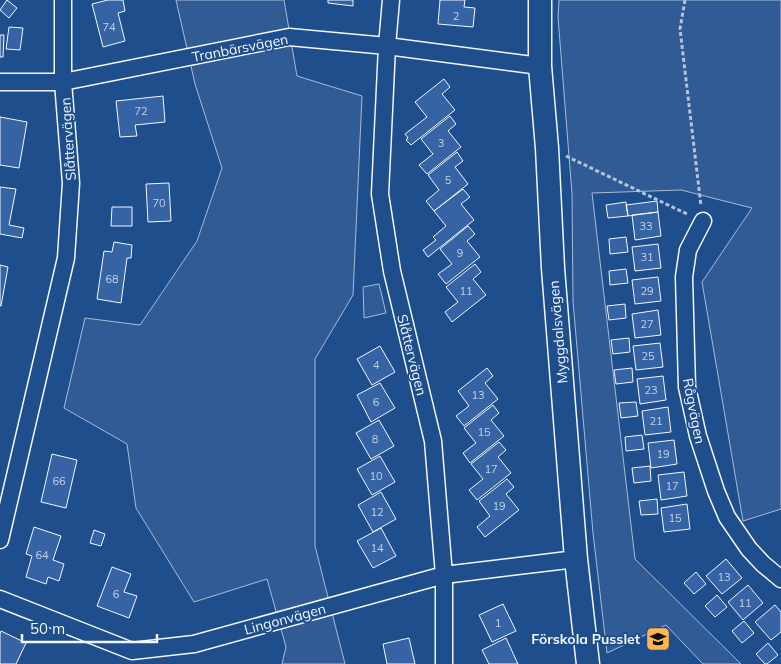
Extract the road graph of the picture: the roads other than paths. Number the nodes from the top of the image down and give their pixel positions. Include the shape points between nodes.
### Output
1 (63, 0) edge
2 (391, 0) edge
3 (540, 0) edge
4 (388, 46) junction
5 (540, 66) junction
6 (0, 82) edge
7 (63, 82) junction
8 (702, 221) road end
9 (0, 540) edge
10 (576, 559) junction
11 (444, 575) junction
12 (781, 579) edge
13 (0, 599) edge
14 (130, 657) edge
15 (444, 664) edge
16 (588, 664) edge

1 - 7 street, Slåttervägen
2 - 4 street, Slåttervägen
3 - 5 street, Myggdalsvägen
4 - 5 street, Tranbärsvägen
4 - 7 street, Tranbärsvägen via 289,37
4 - 11 street, Slåttervägen via 380,194 392,271 433,441
5 - 10 street, Myggdalsvägen
6 - 7 street, Tranbärsvägen
7 - 9 street, Slåttervägen via 72,182 66,258
8 - 12 street, Rågvägen via 688,250 684,277 688,395 698,436 727,517 749,549
10 - 11 street, Lingonvägen
10 - 16 street, Myggdalsvägen
11 - 14 street, Lingonvägen via 194,644
11 - 15 street, Slåttervägen
13 - 14 street, Lingonvägen

